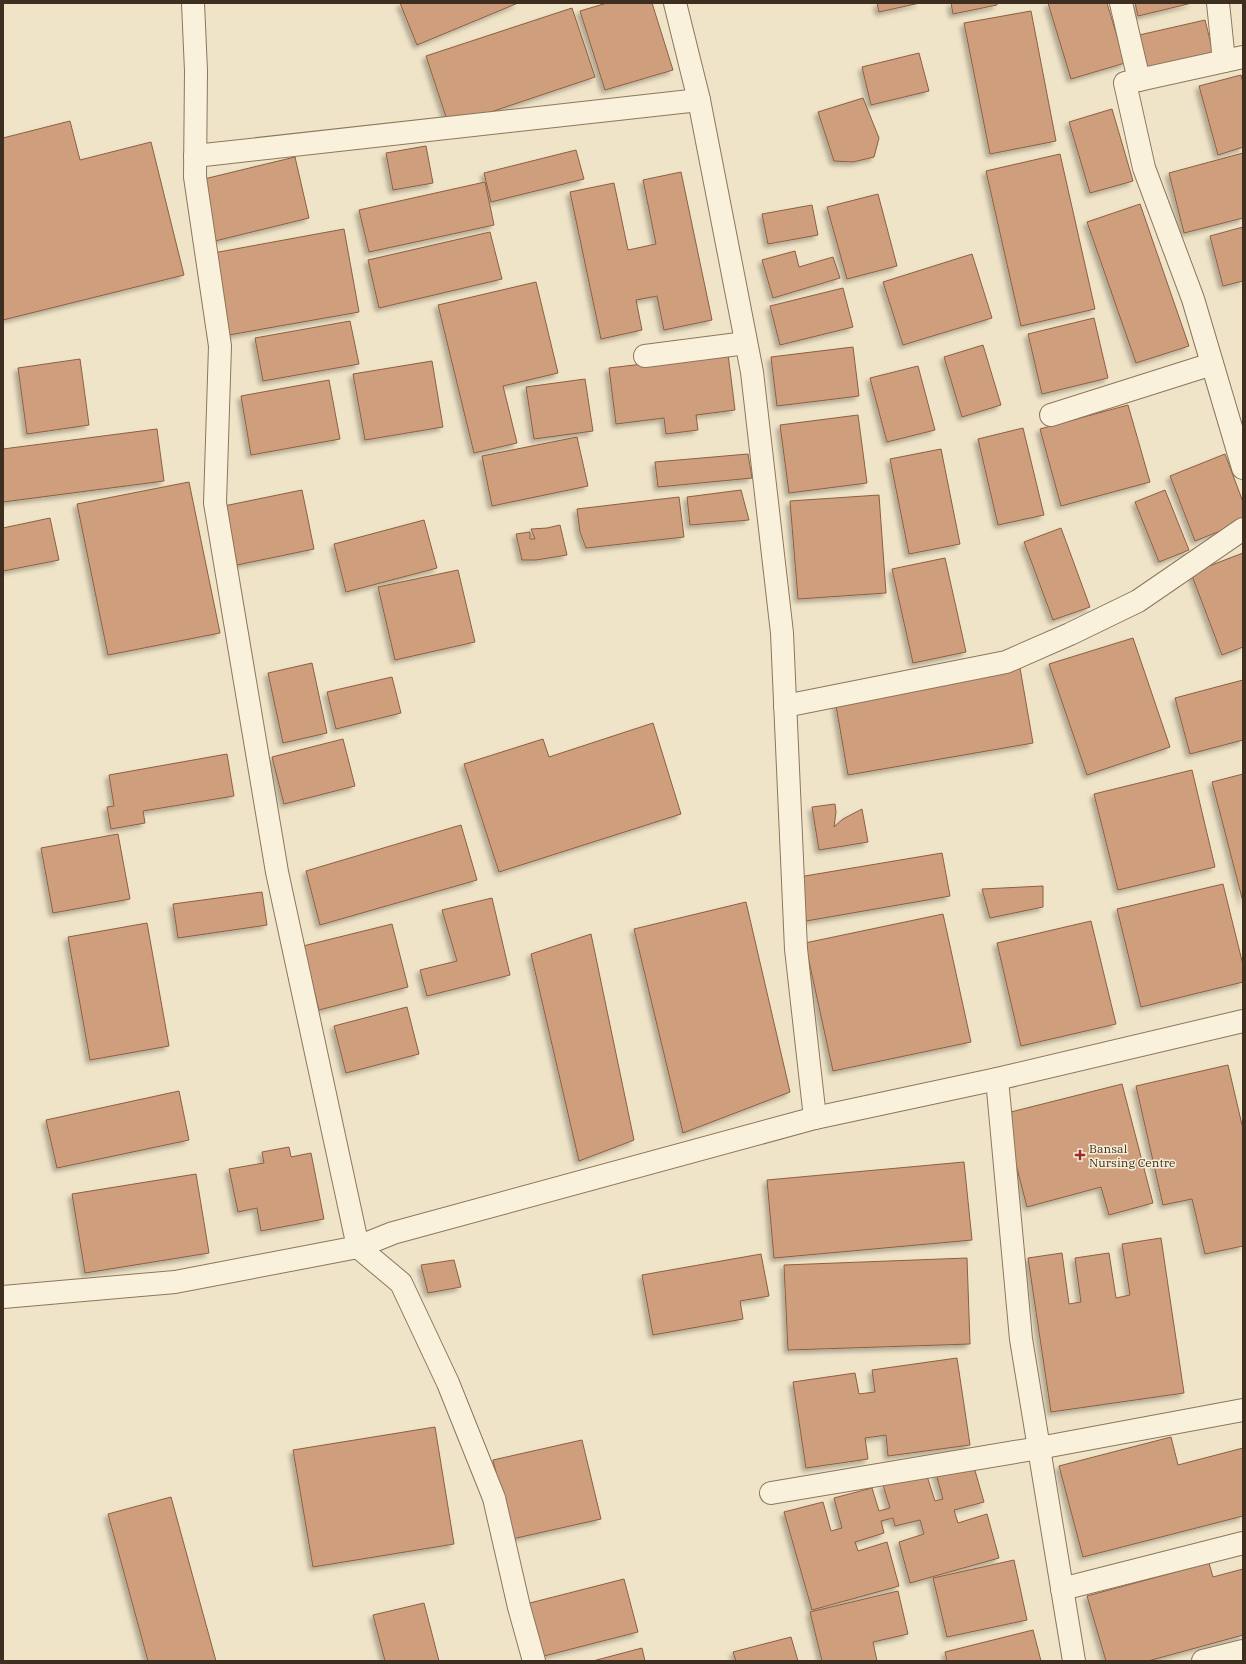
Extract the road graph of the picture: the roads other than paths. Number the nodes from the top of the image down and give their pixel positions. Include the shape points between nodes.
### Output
1 (193, 3) edge
2 (675, 3) edge
3 (1121, 3) edge
4 (1218, 3) edge
5 (1233, 59) edge
6 (1139, 80) junction
7 (699, 100) junction
8 (195, 156) junction
9 (746, 343) junction
10 (645, 356) dead end
11 (1212, 364) junction
12 (1050, 415) dead end
13 (1243, 468) edge
14 (1243, 529) edge
15 (785, 706) junction
16 (1243, 1021) edge
17 (997, 1079) junction
18 (814, 1118) junction
19 (358, 1247) junction
20 (3, 1297) edge
21 (1243, 1410) edge
22 (1039, 1448) junction
23 (771, 1493) dead end
24 (1243, 1543) edge
25 (1062, 1589) junction
26 (1243, 1651) edge
27 (534, 1661) edge
28 (1074, 1661) edge
29 (1203, 1661) edge

1 - 8 street via 196,71
2 - 7 street
3 - 6 street
4 - 5 street
5 - 6 street
6 - 11 street via 1124,83 1144,168 1193,299
7 - 8 street
7 - 9 street
8 - 19 street via 195,177 220,346 215,503 277,872
9 - 10 street
9 - 15 street via 752,372 782,633
11 - 12 street
11 - 13 street
14 - 15 street via 1138,601 1006,662
15 - 18 street via 796,949
16 - 17 street
17 - 18 street
17 - 22 street via 1021,1339
18 - 19 street via 393,1232
19 - 20 street via 175,1282
19 - 27 street via 401,1283 448,1383 494,1498 518,1607
21 - 22 street
22 - 23 street
22 - 25 street
24 - 25 street
25 - 28 street
26 - 29 street

